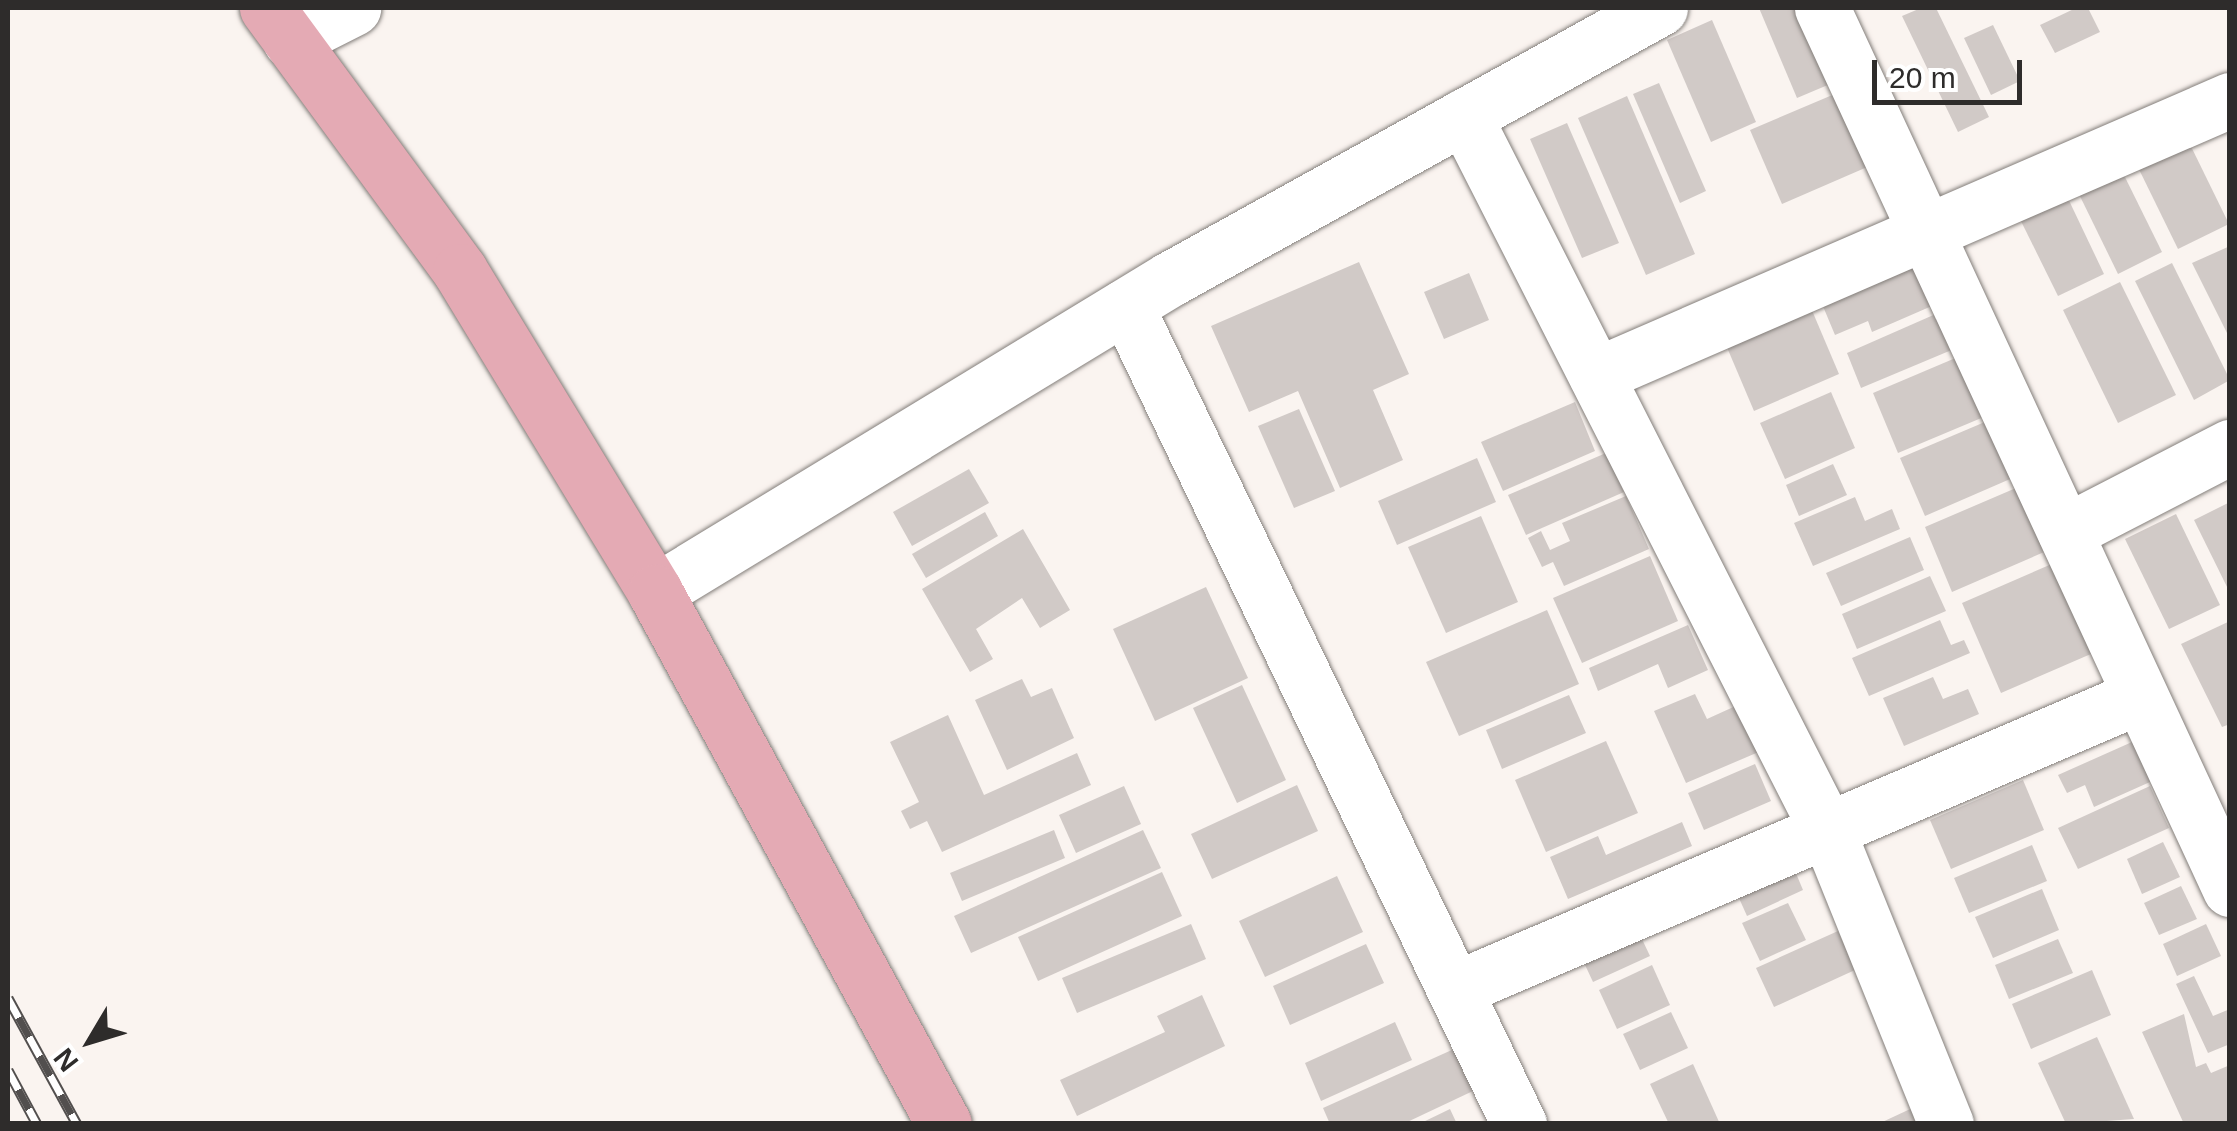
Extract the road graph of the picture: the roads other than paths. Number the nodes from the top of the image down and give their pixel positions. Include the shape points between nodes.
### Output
1 (353, 8) edge
2 (1660, 8) edge
3 (1822, 8) edge
4 (278, 24) edge
5 (2230, 100) edge
6 (1464, 116) junction
7 (1924, 229) junction
8 (1126, 306) junction
9 (1596, 376) junction
10 (2230, 446) edge
11 (2065, 532) junction
12 (656, 592) junction
13 (2140, 696) junction
14 (2214, 814) edge
15 (1828, 832) junction
16 (2230, 888) edge
17 (1456, 989) junction
18 (944, 1124) edge
19 (1519, 1124) edge
20 (1946, 1124) edge

1 - 4 street
2 - 6 street
3 - 7 street
4 - 12 main road via 460,271
5 - 7 street
6 - 8 street
6 - 9 street
7 - 9 street
7 - 11 street
8 - 12 street
8 - 17 street
9 - 15 street
10 - 11 street
11 - 13 street
12 - 18 main road
13 - 14 street
13 - 15 street
14 - 16 street
15 - 17 street
15 - 20 street
17 - 19 street

